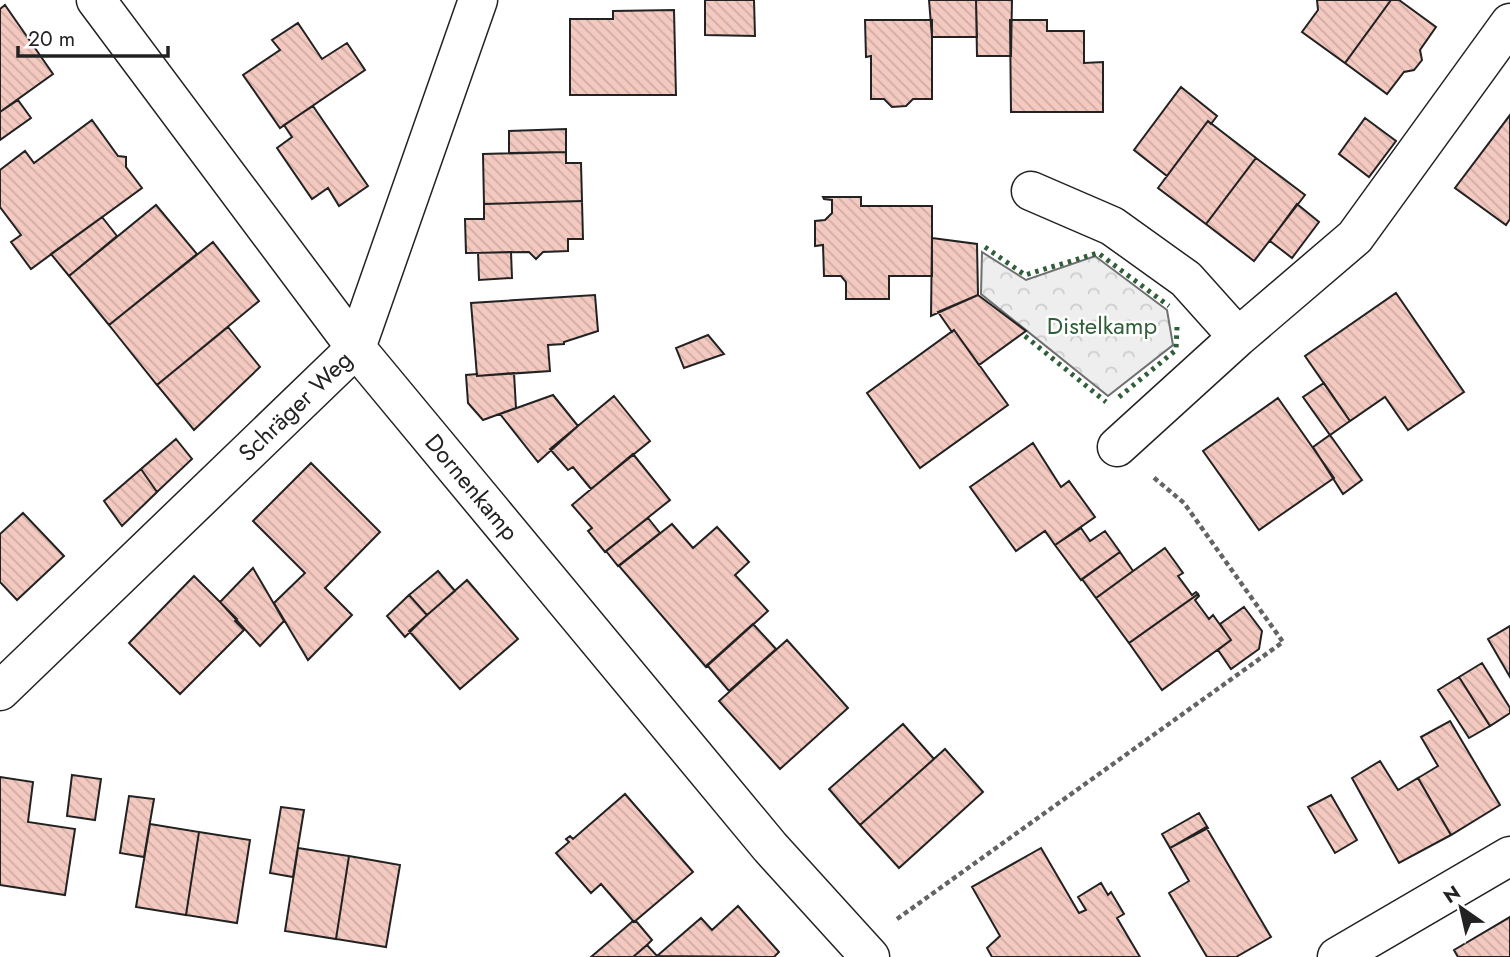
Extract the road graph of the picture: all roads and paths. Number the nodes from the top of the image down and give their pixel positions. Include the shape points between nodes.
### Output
1 (96, 0) edge
2 (478, 0) edge
3 (1494, 0) edge
4 (1510, 11) edge
5 (1510, 23) edge
6 (1031, 191) dead end
7 (1238, 337) junction
8 (356, 348) junction
9 (1117, 447) joint
10 (0, 691) edge
11 (1510, 856) edge
12 (864, 951) edge
13 (1338, 957) edge

1 - 8 street, Dornenkamp
2 - 8 street, Schräger Weg
3 - 4 street
5 - 7 street via 1355,237
6 - 7 street via 1112,226 1186,279
7 - 9 street
8 - 10 street, Schräger Weg
8 - 12 street, Dornenkamp via 770,847
9 - 12 path via 1184,503 1283,642
11 - 13 street

